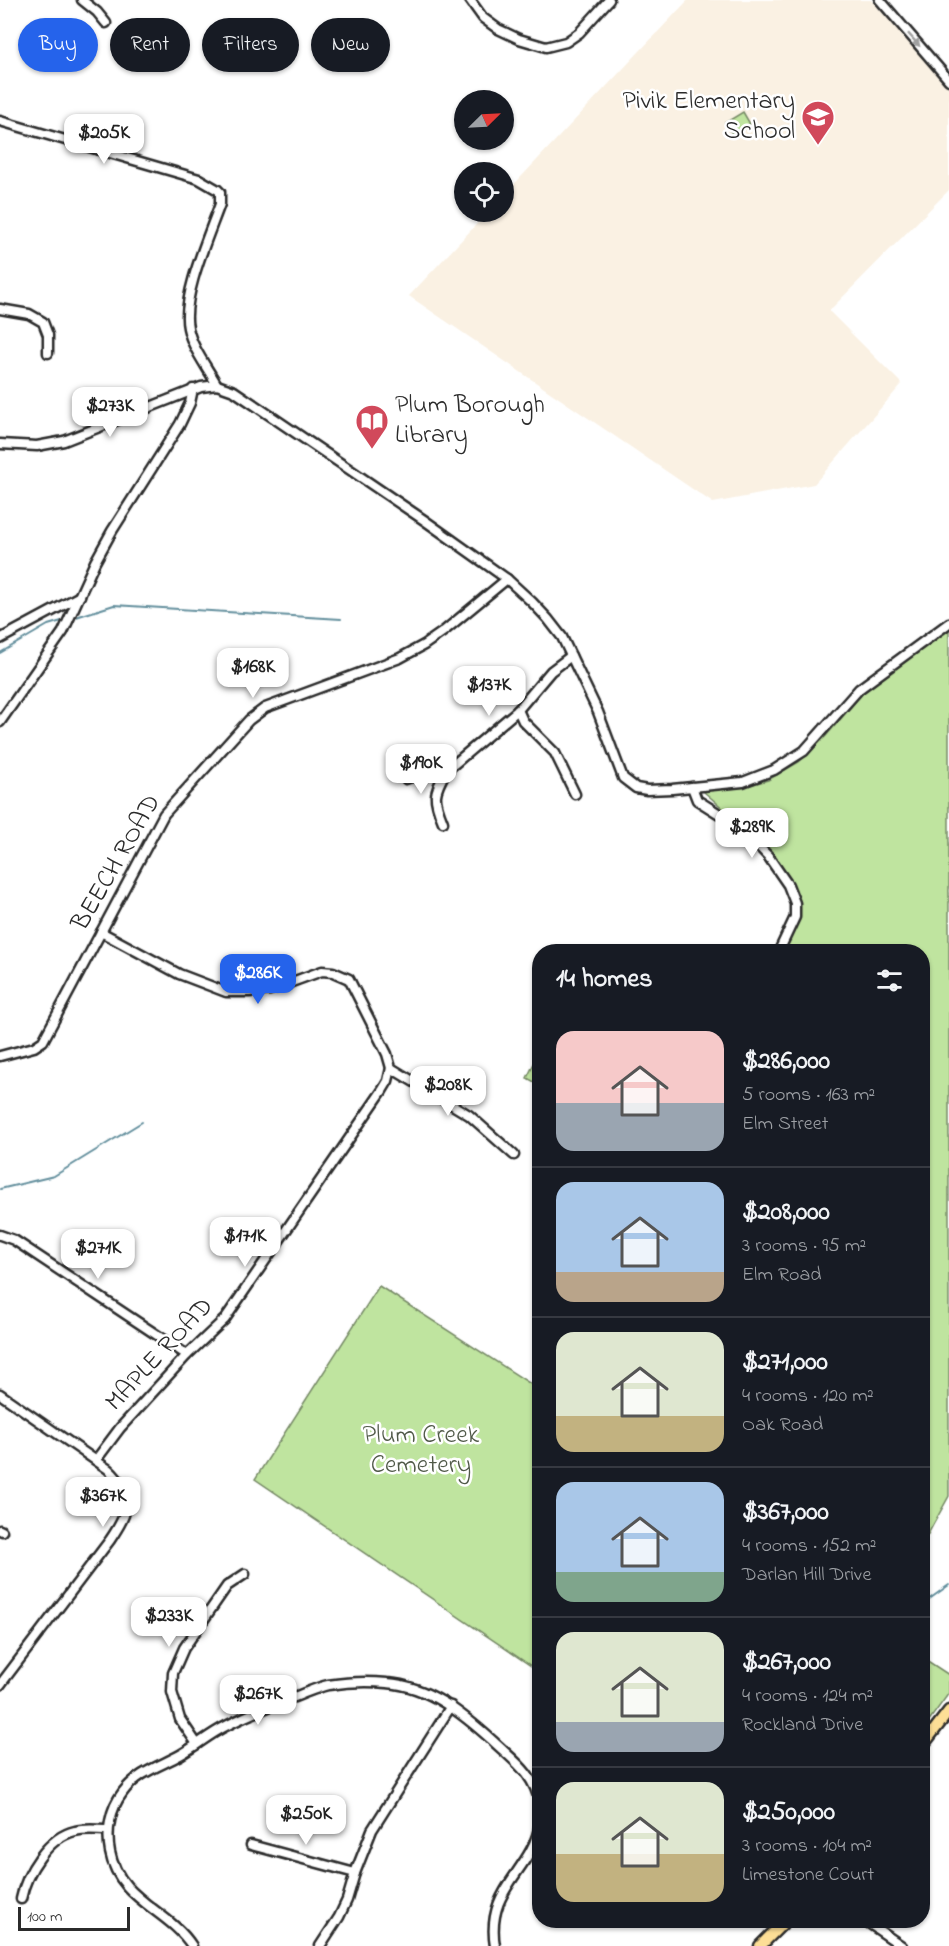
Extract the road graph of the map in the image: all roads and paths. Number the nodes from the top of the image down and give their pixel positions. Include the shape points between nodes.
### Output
1 (82, 0) edge
2 (470, 0) edge
3 (609, 0) edge
4 (880, 0) edge
5 (106, 23) dead end
6 (949, 80) edge
7 (0, 121) edge
8 (0, 309) edge
9 (48, 353) dead end
10 (217, 386) junction
11 (193, 389) junction
12 (0, 444) edge
13 (507, 579) junction
14 (80, 596) junction
15 (949, 623) edge
16 (0, 639) edge
17 (572, 656) junction
18 (518, 710) junction
19 (0, 722) edge
20 (446, 771) junction
21 (406, 779) dead end
22 (692, 787) junction
23 (575, 794) dead end
24 (443, 822) dead end
25 (101, 932) junction
26 (782, 944) edge
27 (0, 1056) edge
28 (391, 1068) junction
29 (514, 1155) dead end
30 (0, 1234) edge
31 (187, 1355) junction
32 (0, 1394) edge
33 (96, 1460) junction
34 (245, 1574) dead end
35 (0, 1685) edge
36 (451, 1706) junction
37 (949, 1712) edge
38 (930, 1736) edge
39 (197, 1744) junction
40 (532, 1782) edge
41 (108, 1830) junction
42 (251, 1845) dead end
43 (532, 1849) edge
44 (355, 1873) junction
45 (21, 1899) dead end
46 (778, 1928) edge
47 (876, 1928) edge
48 (192, 1946) edge
49 (321, 1946) edge
50 (495, 1946) edge
51 (760, 1946) edge
52 (902, 1946) edge

1 - 5 street
2 - 3 street via 483,18 498,29 546,47 566,42 579,33
4 -> 6 street
7 - 10 street via 216,187 220,204 196,271 187,326
8 - 9 street via 29,314 43,322
10 - 11 street
10 - 13 street via 251,402
11 - 12 street via 64,441 37,446
11 - 14 street via 180,424 112,531
13 - 17 street via 548,619
13 - 25 street, BEECH ROAD via 444,631 408,654 258,711 164,814
14 - 16 street
14 - 19 street via 63,632
15 - 22 street via 859,689 804,751 774,770 743,782
17 - 18 street via 551,671
17 - 22 street via 623,778 636,788 647,790
18 - 20 street
18 - 23 street via 555,753
20 - 21 street via 431,770
20 - 24 street via 435,794
22 - 26 street via 697,800 740,827 768,856 788,885 795,917
25 - 27 street, BEECH ROAD via 43,1041
25 - 28 street via 179,974 226,992 270,990 322,971 349,979
28 - 29 street via 469,1115
28 - 31 street, MAPLE ROAD via 388,1082 241,1297 225,1319
30 - 31 street via 15,1240
31 - 33 street, MAPLE ROAD
32 - 33 street
33 - 35 street via 119,1479 127,1500 124,1519
34 - 39 street via 227,1586 184,1648 173,1673 172,1692 180,1719
36 - 39 street via 412,1687 359,1682 327,1685 226,1726
36 - 40 street via 524,1770
36 - 44 street via 372,1830
37 - 38 main road
39 - 41 street via 143,1772 114,1806
41 - 45 street via 74,1831 58,1839 41,1857
41 - 48 street via 113,1862 128,1888
42 - 44 street
43 - 50 street via 500,1899 495,1914
44 - 49 street via 347,1900
46 - 51 main road
47 - 52 street

